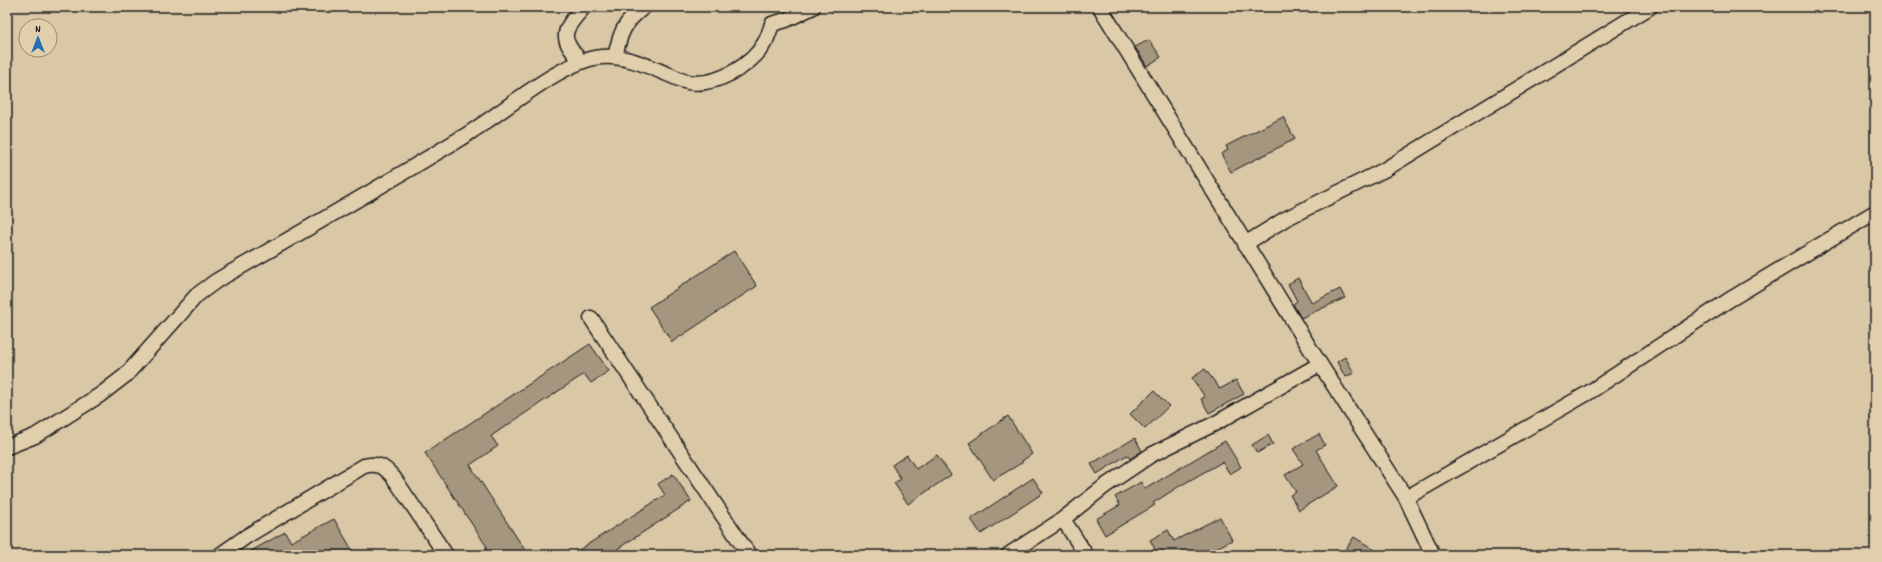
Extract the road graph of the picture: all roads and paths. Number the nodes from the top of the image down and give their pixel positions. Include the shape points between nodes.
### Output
1 (584, 7) edge
2 (644, 7) edge
3 (812, 7) edge
4 (1100, 7) edge
5 (1650, 7) edge
6 (615, 57) junction
7 (581, 61) junction
8 (1875, 212) edge
9 (1245, 244) junction
10 (590, 318) dead end
11 (1320, 364) junction
12 (7, 448) edge
13 (1406, 498) junction
14 (1063, 519) junction
15 (220, 555) edge
16 (446, 555) edge
17 (748, 555) edge
18 (1008, 555) edge
19 (1086, 555) edge
20 (1433, 555) edge

1 - 7 street via 569,23 565,36 569,49
2 - 6 street via 624,26
3 - 6 street via 772,24 764,44 744,65 727,76 714,80 687,82 647,65
4 - 9 street
5 - 9 street via 1384,170 1285,219
6 - 7 street
7 - 12 street via 557,73 463,138 216,281 197,295 126,376 35,436
8 - 13 street via 1729,300 1588,393
9 - 11 street
10 - 17 street
11 - 13 street
11 - 14 street via 1216,423 1150,455
13 - 20 street
14 - 18 street
14 - 19 street
15 - 16 street via 364,466 375,464 388,470

